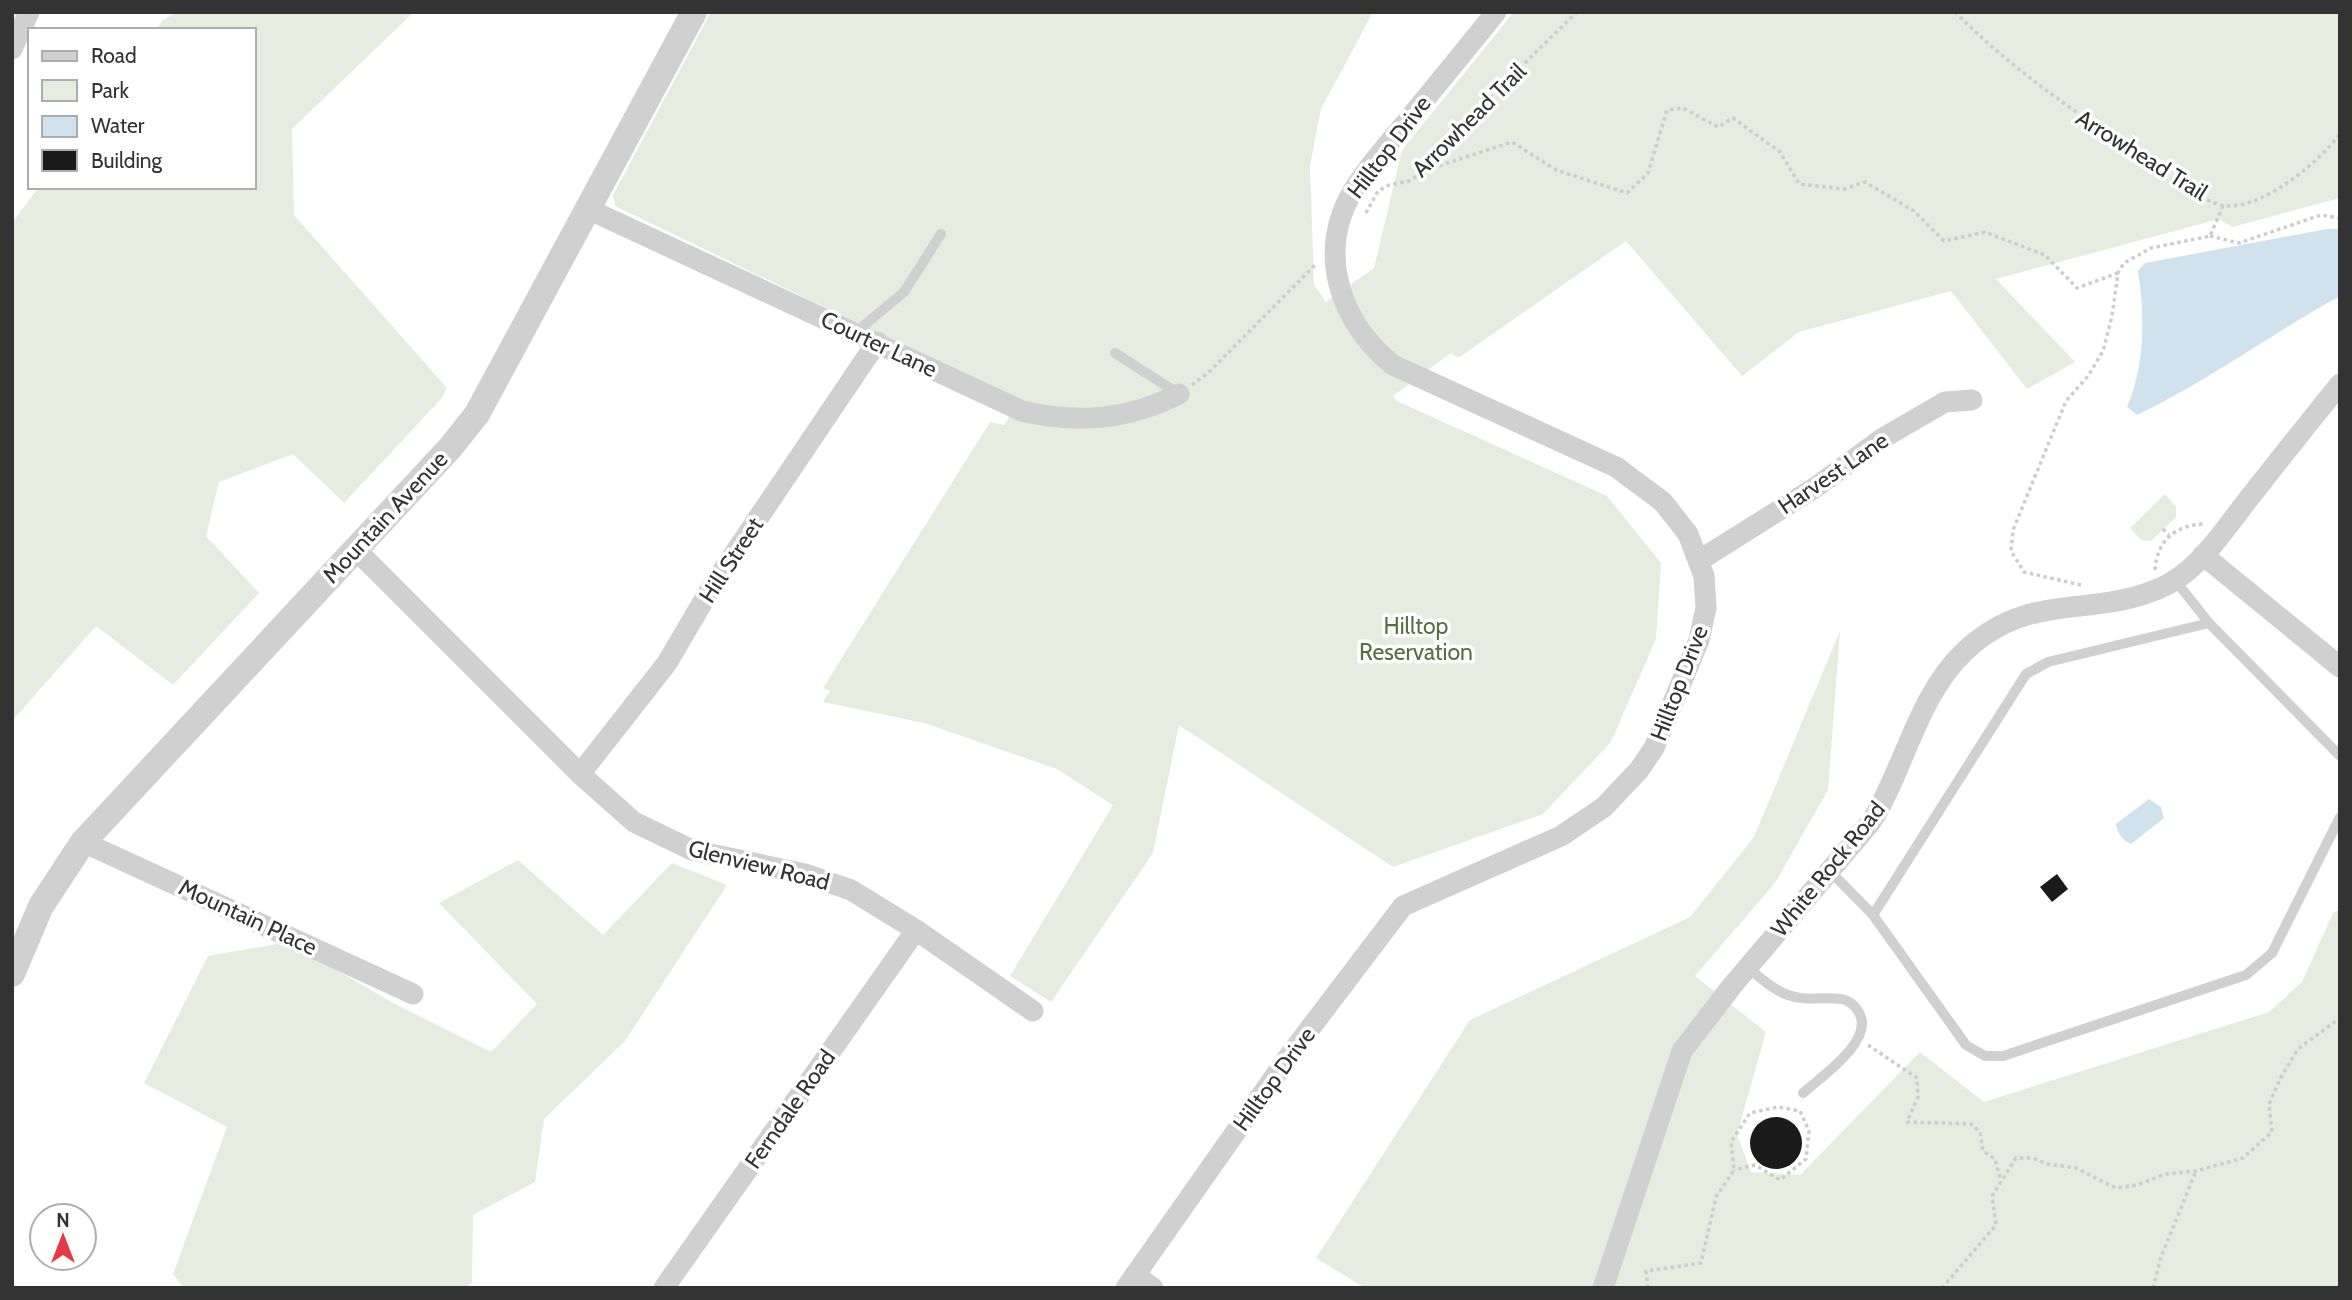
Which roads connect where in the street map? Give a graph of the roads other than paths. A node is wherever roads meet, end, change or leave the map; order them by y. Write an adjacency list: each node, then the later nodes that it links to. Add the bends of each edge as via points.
1 (29, 12): 4 (street)
2 (694, 12): 5 (street, Mountain Avenue)
3 (1496, 12): 15 (street, Hilltop Drive, via 1361,178 1344,207 1335,248 1345,308 1378,354 1409,375 1616,467 1663,502 1688,534)
4 (12, 49)
5 (588, 209): 7 (street, Courter Lane); 13 (street, Mountain Avenue, via 477,414)
6 (941, 234): 7 (lane, via 904,292)
7 (856, 332): 8 (street, Courter Lane)
8 (877, 342): 11 (street, Courter Lane, via 1002,403 1044,416 1106,418 1144,410); 20 (street, Hill Street, via 711,588 667,663)
9 (1115, 353): 11 (lane)
10 (2340, 384): 14 (street, White Rock Road)
11 (1179, 394)
12 (1972, 400): 15 (street, Harvest Lane, via 1945,402)
13 (355, 549): 20 (street, Glenview Road); 22 (street, Mountain Avenue)
14 (2203, 555): 16 (street, White Rock Road); 18 (street)
15 (1700, 560): 31 (street, Hilltop Drive, via 1706,592 1699,640 1665,726 1639,769 1604,807 1561,836 1403,906 1289,1056)
16 (2167, 585): 17 (lane); 23 (street, White Rock Road, via 2133,597 2038,611 1997,627 1964,651 1928,701 1884,802)
17 (2209, 623): 19 (lane); 24 (lane, via 2048,662 2026,674)
18 (2340, 667)
19 (2340, 757)
20 (580, 774): 25 (street, Glenview Road, via 619,811 667,840 718,858 805,874 851,890)
21 (2340, 817): 24 (lane, via 2272,953 2261,965 2246,975 2003,1056 1985,1056 1966,1045)
22 (83, 842): 27 (street, Mountain Avenue, via 40,906); 28 (street, Mountain Place)
23 (1830, 871): 24 (lane); 26 (street, White Rock Road)
24 (1873, 915)
25 (916, 930): 29 (street, Glenview Road); 32 (street, Ferndale Road)
26 (1748, 968): 30 (lane, via 1790,996 1852,1004 1863,1023 1860,1039); 34 (street, White Rock Road, via 1682,1051)
27 (12, 974)
28 (413, 994)
29 (1033, 1011)
30 (1803, 1093)
31 (1130, 1281): 33 (street)
32 (664, 1288)
33 (1153, 1288)
34 (1603, 1288)

